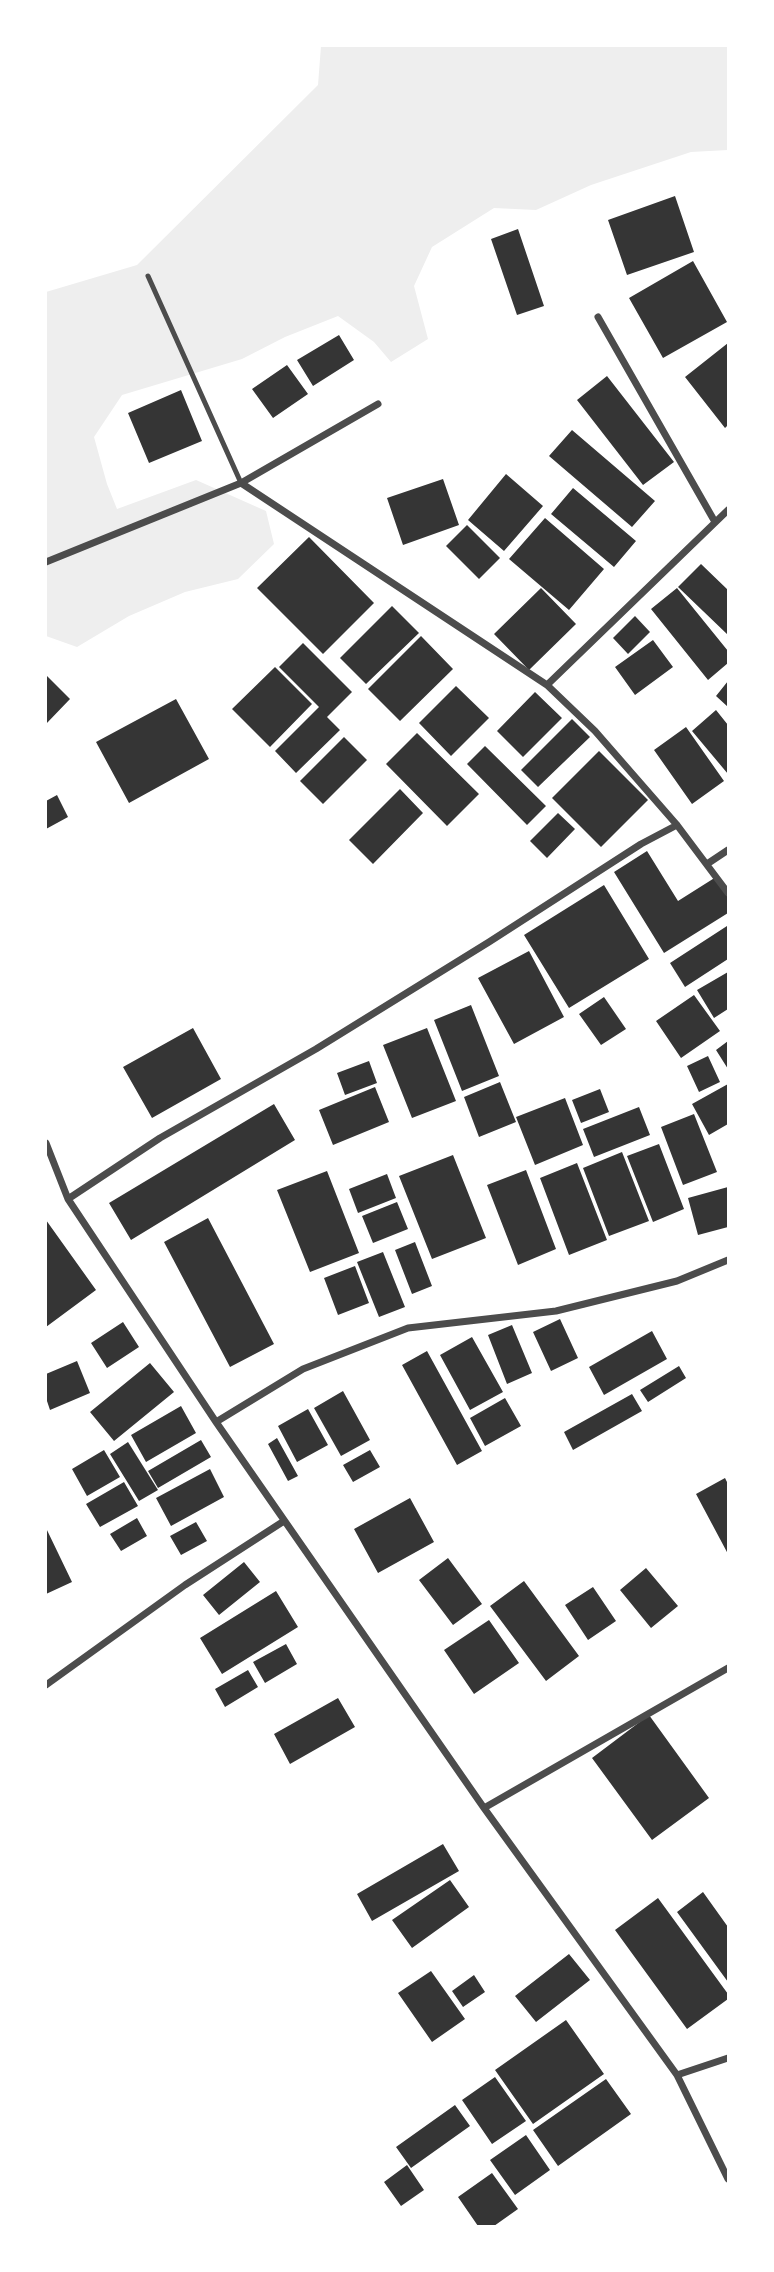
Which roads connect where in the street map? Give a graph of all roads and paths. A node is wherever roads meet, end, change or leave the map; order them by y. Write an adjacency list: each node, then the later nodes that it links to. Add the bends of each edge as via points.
1 (148, 276): 4 (lane)
2 (598, 317): 6 (street)
3 (378, 404): 4 (street)
4 (241, 483): 7 (street); 8 (street)
5 (729, 510): 6 (street)
6 (715, 523): 8 (street)
7 (46, 562)
8 (547, 685): 9 (street, via 595,731)
9 (677, 825): 11 (street); 14 (street, via 316,1049 160,1138)
10 (729, 850): 11 (street)
11 (707, 864): 12 (street)
12 (729, 893)
13 (46, 1143): 14 (street)
14 (68, 1199): 16 (street)
15 (729, 1260): 16 (street, via 677,1281 556,1311 408,1328 303,1369)
16 (216, 1422): 17 (street)
17 (285, 1521): 19 (street, via 185,1585); 20 (street)
18 (729, 1668): 20 (street)
19 (46, 1685)
20 (484, 1808): 22 (street)
21 (729, 2058): 22 (street)
22 (677, 2075): 23 (street)
23 (729, 2179)

